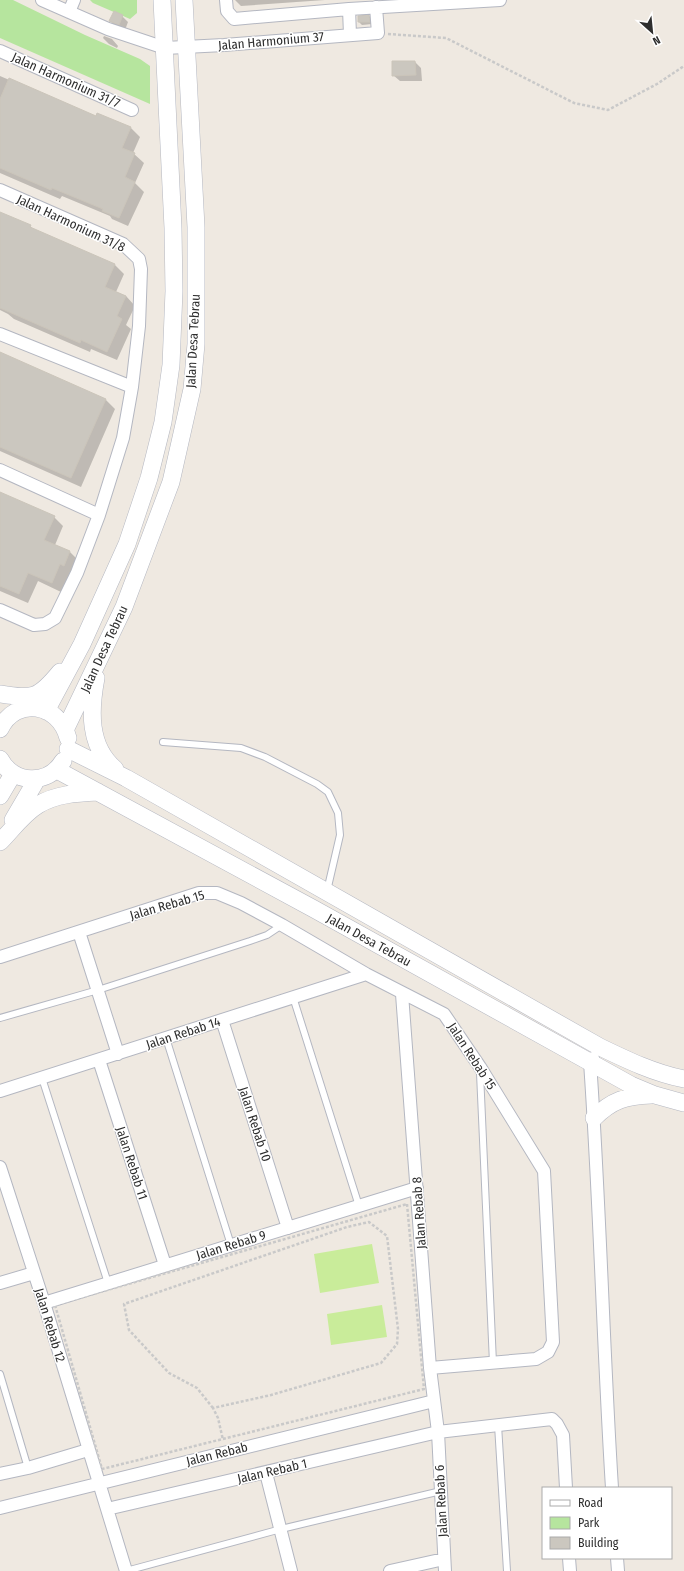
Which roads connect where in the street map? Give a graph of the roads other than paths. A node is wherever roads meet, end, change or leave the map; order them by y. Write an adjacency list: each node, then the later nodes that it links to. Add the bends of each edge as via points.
1 (42, 0): 10 (street)
2 (74, 0): 10 (street)
3 (162, 0): 13 (street, Jalan Desa Tebrau)
4 (184, 0): 12 (street, Jalan Desa Tebrau)
5 (226, 0): 9 (street, via 227,11 234,19)
6 (500, 0): 8 (street)
7 (363, 4): 8 (street); 9 (street)
8 (376, 8): 11 (street, Jalan Harmonium 37, via 378,33)
9 (350, 9): 11 (street)
10 (69, 12): 13 (street, via 108,29)
11 (350, 35): 12 (street, Jalan Harmonium 37)
12 (186, 47): 13 (street, Jalan Harmonium 37); 23 (street, Jalan Desa Tebrau, via 196,227 196,344 192,389 171,482 124,607)
13 (165, 48): 22 (street, Jalan Desa Tebrau, via 174,291 171,365 163,422 127,544)
14 (0, 51): 15 (street, Jalan Harmonium 31/7)
15 (132, 110)
16 (0, 190): 18 (street, Jalan Harmonium 31/8, via 123,244 139,259 139,326)
17 (0, 334): 18 (street)
18 (132, 387): 20 (street, via 123,438)
19 (0, 470): 20 (street)
20 (99, 515): 21 (street, via 77,573 55,618 45,624 34,624)
21 (0, 610)
22 (82, 644): 24 (street, via 42,691 20,697); 26 (street, Jalan Desa Tebrau)
23 (98, 662): 29 (street, Jalan Desa Tebrau); 35 (street, via 92,699 96,741 105,759)
24 (0, 694)
25 (0, 699): 27 (street)
26 (46, 711): 27 (street, via 30,708); 29 (street, via 58,718)
27 (15, 713): 28 (street, via 7,718)
28 (0, 729)
29 (66, 730): 31 (street)
30 (164, 742): 40 (lane, via 240,748 265,757 328,792 338,813 340,835)
31 (68, 749): 33 (street); 35 (street, Jalan Desa Tebrau)
32 (0, 759): 34 (street)
33 (57, 770): 36 (street); 37 (street, Jalan Desa Tebrau)
34 (13, 774): 36 (street); 38 (street)
35 (126, 778): 40 (street, Jalan Desa Tebrau)
36 (37, 779): 39 (street)
37 (98, 792): 39 (street, via 48,800 28,813); 54 (street, Jalan Desa Tebrau)
38 (0, 796)
39 (0, 842)
40 (327, 892): 51 (street, Jalan Desa Tebrau)
41 (282, 925): 42 (street, Jalan Rebab 15, via 217,893 199,893); 44 (street, Jalan Rebab 15); 45 (lane, via 267,935)
42 (79, 932): 43 (street, Jalan Rebab 15); 45 (street)
43 (0, 957)
44 (366, 974): 46 (street, Jalan Rebab 15); 47 (street, Jalan Rebab 14)
45 (98, 990): 48 (lane); 52 (street)
46 (402, 994): 55 (street, Jalan Rebab 15, via 444,1014); 63 (street, Jalan Rebab 8)
47 (294, 997): 49 (street, Jalan Rebab 14); 64 (lane)
48 (0, 1018)
49 (222, 1020): 50 (street, Jalan Rebab 14); 65 (street, Jalan Rebab 10)
50 (166, 1038): 52 (street, Jalan Rebab 14); 66 (lane)
51 (600, 1047): 54 (street); 57 (street, Jalan Desa Tebrau, via 635,1064)
52 (118, 1054): 53 (street, Jalan Rebab 14)
53 (99, 1060): 56 (street, Jalan Rebab 14); 67 (street, Jalan Rebab 11)
54 (590, 1062): 59 (street, Jalan Desa Tebrau); 61 (street)
55 (480, 1067): 72 (lane); 72 (street, Jalan Rebab 15, via 544,1171 553,1342 548,1352 536,1359)
56 (42, 1078): 58 (street, Jalan Rebab 14); 70 (lane)
57 (684, 1079)
58 (0, 1092)
59 (655, 1095): 60 (street, Jalan Desa Tebrau); 61 (street, via 628,1097 615,1101)
60 (684, 1103)
61 (594, 1118): 84 (street)
62 (0, 1167): 68 (street, Jalan Rebab 12)
63 (418, 1188): 64 (street, Jalan Rebab 9); 73 (street, Jalan Rebab 8)
64 (359, 1206): 65 (street, Jalan Rebab 9)
65 (288, 1228): 66 (street, Jalan Rebab 9)
66 (231, 1245): 67 (street, Jalan Rebab 9)
67 (165, 1265): 70 (street, Jalan Rebab 9)
68 (34, 1273): 69 (street); 71 (street, Jalan Rebab 12)
69 (0, 1283)
70 (108, 1283): 71 (street, Jalan Rebab 9)
71 (44, 1303): 78 (street, Jalan Rebab 12)
72 (494, 1364): 73 (street, Jalan Rebab 15)
73 (430, 1368): 75 (street, Jalan Rebab 8)
74 (0, 1374): 79 (lane)
75 (434, 1401): 77 (street, Jalan Rebab 8); 82 (street, Jalan Rebab)
76 (498, 1425): 77 (street, Jalan Rebab 1); 83 (street, Jalan Rebab 1, via 552,1419 563,1435); 96 (lane)
77 (438, 1432): 80 (street, Jalan Rebab 1); 85 (street, Jalan Rebab 6)
78 (88, 1450): 79 (street); 82 (street, Jalan Rebab 12)
79 (28, 1468): 81 (street)
80 (266, 1473): 87 (street, Jalan Rebab 1); 88 (street)
81 (0, 1474)
82 (99, 1483): 86 (street, Jalan Rebab); 87 (street, Jalan Rebab 12)
83 (566, 1487)
84 (612, 1487)
85 (441, 1491): 88 (lane); 89 (street, Jalan Rebab 6)
86 (0, 1508)
87 (107, 1509): 92 (street, Jalan Rebab 12)
88 (281, 1529): 92 (lane); 93 (street)
89 (444, 1559): 94 (street); 95 (street, Jalan Rebab 6)
90 (569, 1559): 97 (street)
91 (617, 1559): 98 (street)
92 (126, 1571)
93 (291, 1571)
94 (390, 1571)
95 (445, 1571)
96 (507, 1571)
97 (570, 1571)
98 (618, 1571)

